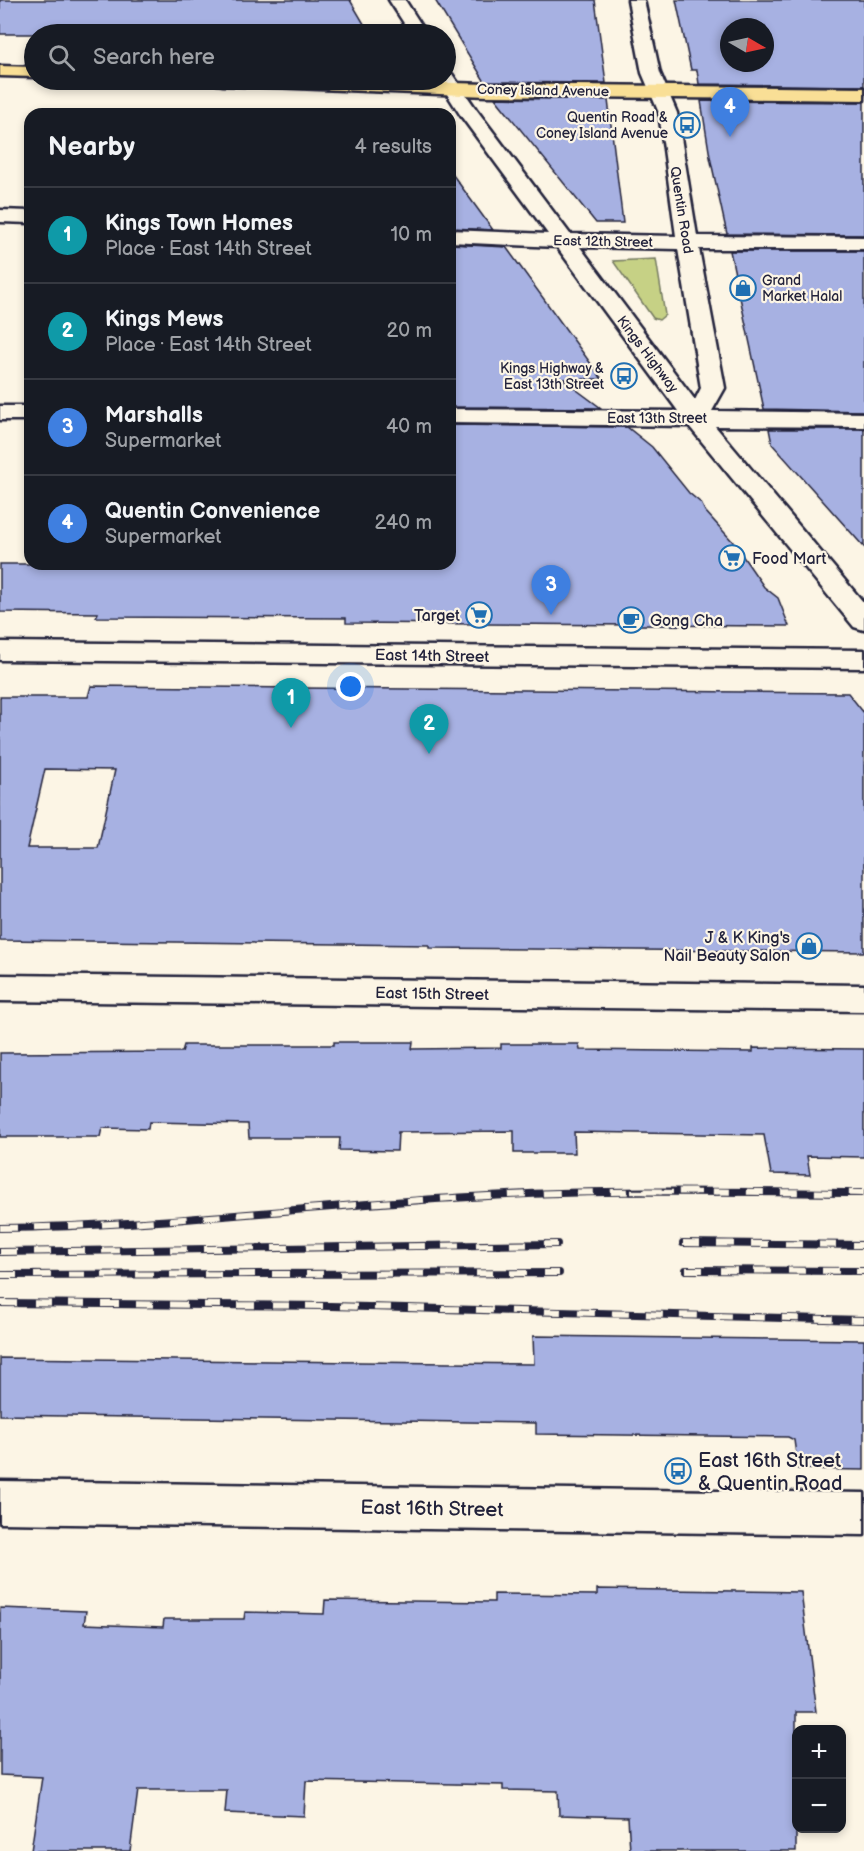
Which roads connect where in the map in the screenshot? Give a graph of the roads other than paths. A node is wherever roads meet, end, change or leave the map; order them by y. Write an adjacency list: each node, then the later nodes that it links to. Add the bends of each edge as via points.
1 (398, 0): 3 (street)
2 (636, 0): 8 (street, Quentin Road)
3 (412, 24)
4 (0, 71): 5 (main road)
5 (24, 72)
6 (456, 83): 8 (main road, Coney Island Avenue)
7 (454, 90): 13 (street, Kings Highway)
8 (659, 93): 9 (main road, Coney Island Avenue); 14 (street, Quentin Road, via 668,113)
9 (864, 94)
10 (0, 216): 11 (street)
11 (24, 217)
12 (456, 236): 13 (street, East 12th Street)
13 (564, 241): 14 (street, East 12th Street); 19 (street, Kings Highway)
14 (687, 242): 15 (street, East 12th Street); 19 (street, Quentin Road, via 713,388)
15 (864, 243)
16 (0, 413): 17 (street)
17 (24, 413)
18 (456, 417): 19 (street, East 13th Street)
19 (696, 418): 20 (street, East 13th Street); 21 (street, Kings Highway)
20 (864, 420)
21 (864, 621)
22 (0, 651): 23 (street, East 14th Street)
23 (864, 659)
24 (0, 988): 25 (street, East 15th Street)
25 (864, 998)
26 (0, 1502): 27 (street, East 16th Street)
27 (864, 1514)

